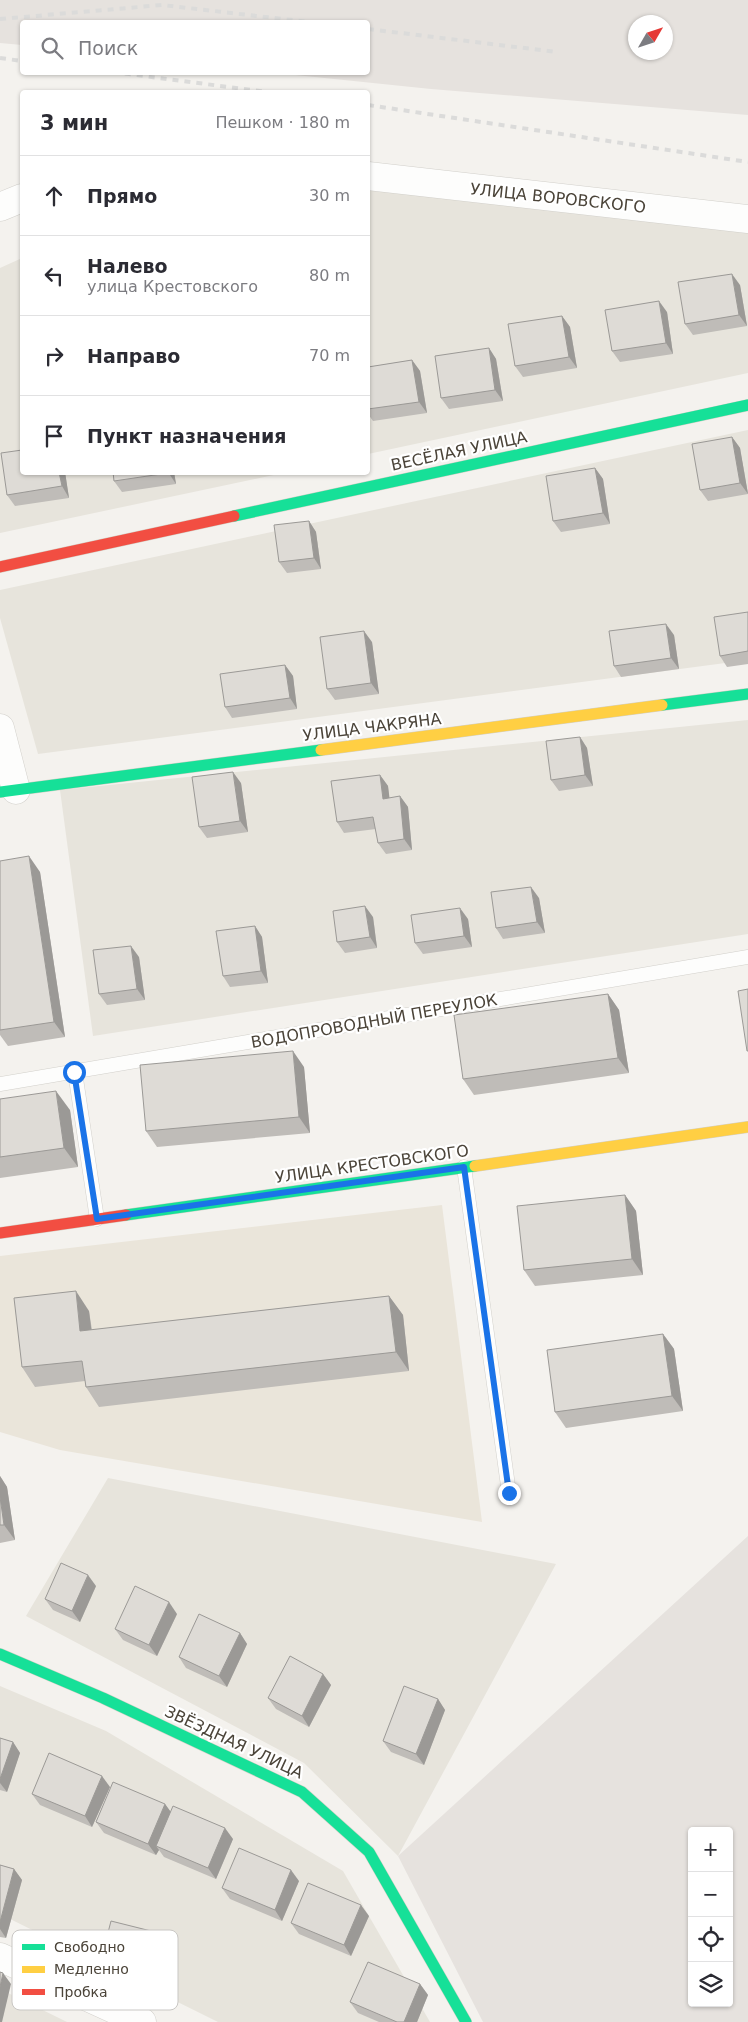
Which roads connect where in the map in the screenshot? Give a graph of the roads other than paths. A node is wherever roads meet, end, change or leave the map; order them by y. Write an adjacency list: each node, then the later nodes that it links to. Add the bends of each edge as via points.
1 (370, 176): 4 (street, УЛИЦА ВОРОВСКОГО)
2 (20, 199): 3 (street)
3 (0, 207)
4 (748, 219)
5 (748, 404): 6 (street, ВЕСЁЛАЯ УЛИЦА)
6 (0, 567)
7 (748, 694): 9 (street, УЛИЦА ЧАКРЯНА)
8 (0, 728): 9 (street)
9 (8, 791)
10 (748, 957): 11 (lane, ВОДОПРОВОДНЫЙ ПЕРЕУЛОК)
11 (74, 1072): 12 (lane, ВОДОПРОВОДНЫЙ ПЕРЕУЛОК); 15 (lane)
12 (0, 1084)
13 (748, 1127): 14 (street, УЛИЦА КРЕСТОВСКОГО)
14 (464, 1167): 15 (street, УЛИЦА КРЕСТОВСКОГО); 17 (lane)
15 (97, 1219): 16 (street, УЛИЦА КРЕСТОВСКОГО)
16 (0, 1233)
17 (509, 1493)
18 (0, 1654): 23 (street, ЗВЁЗДНАЯ УЛИЦА, via 103,1698 302,1792 369,1852)
19 (0, 1957): 20 (street)
20 (12, 1962)
21 (116, 2010): 22 (street)
22 (142, 2022)
23 (466, 2022)

